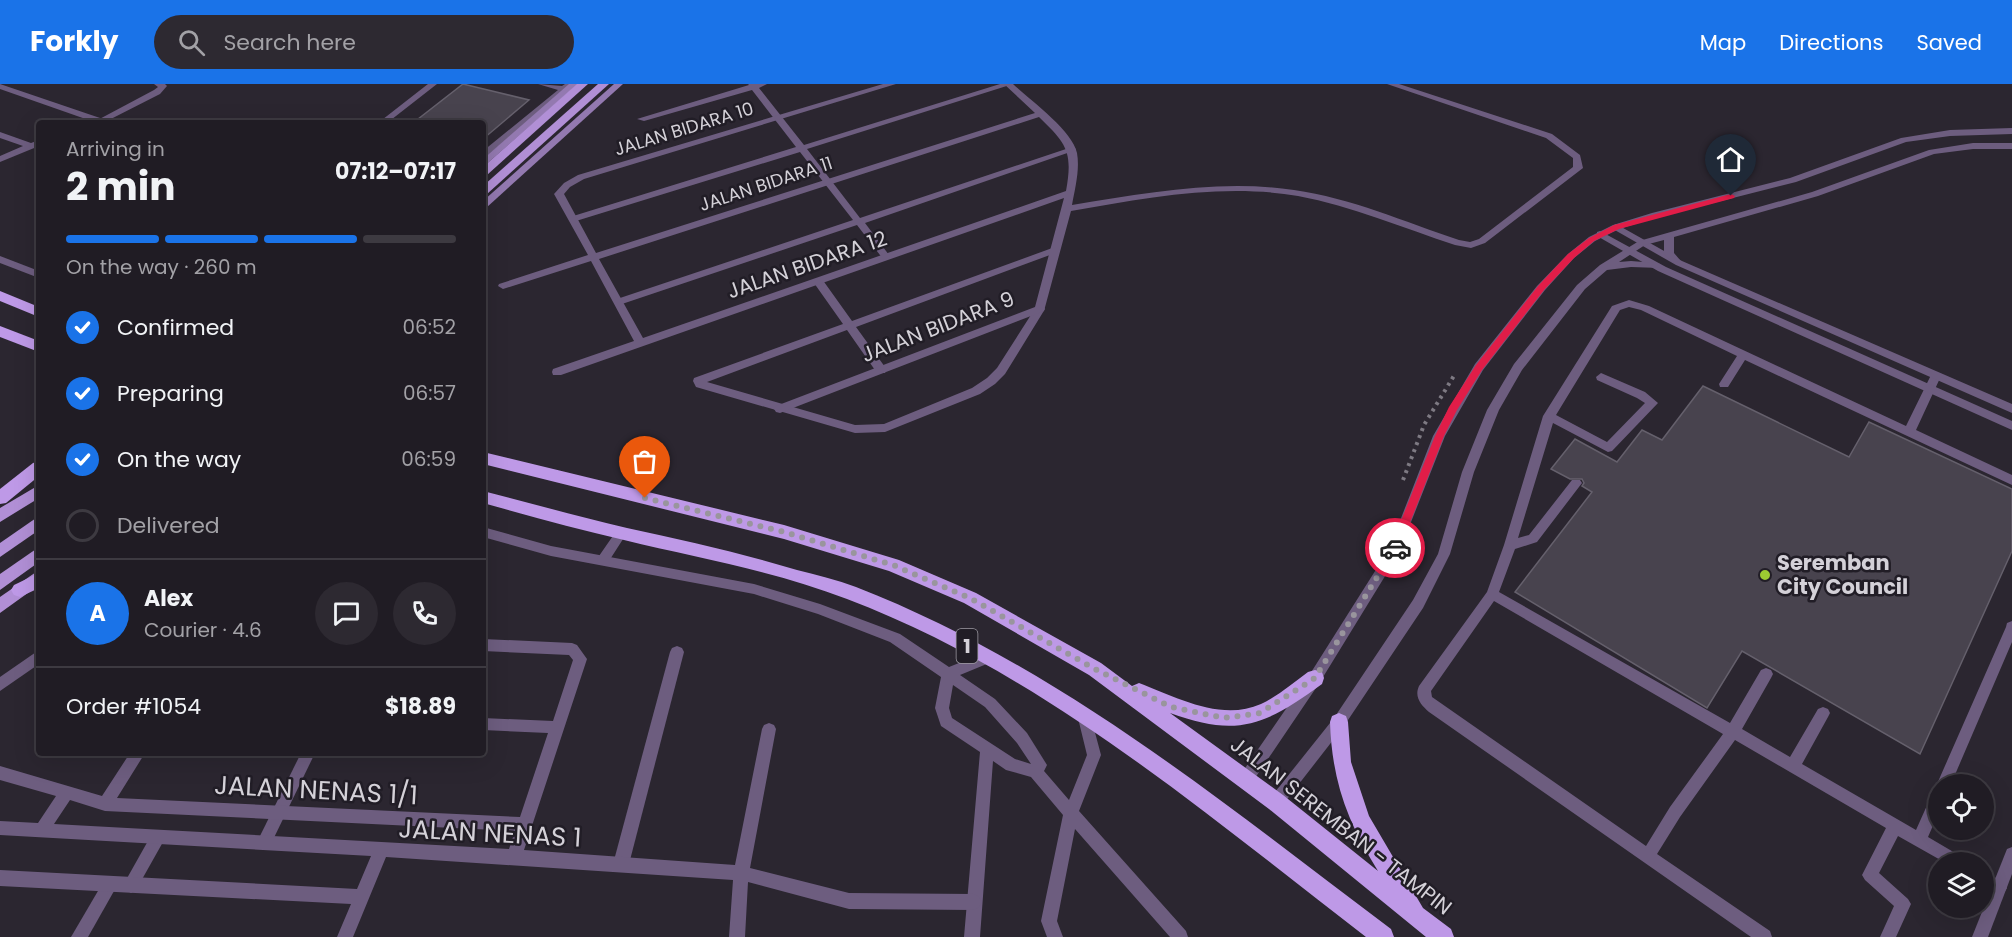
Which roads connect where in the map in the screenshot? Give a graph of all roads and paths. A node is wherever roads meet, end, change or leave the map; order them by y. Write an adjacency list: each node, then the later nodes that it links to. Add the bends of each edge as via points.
1 (433, 84): 18 (street)
2 (542, 84): 12 (street)
3 (583, 84): 28 (main road)
4 (604, 84): 30 (main road)
5 (620, 84): 32 (main road)
6 (892, 84): 14 (street, JALAN BIDARA 10)
7 (1009, 84): 13 (street); 23 (street)
8 (1391, 84): 33 (street, via 1549,136 1573,152 1578,168 1482,241 1471,245 1325,199 1267,190 1169,191)
9 (161, 85): 17 (street, via 157,92)
10 (756, 85): 14 (street); 15 (street)
11 (0, 86): 16 (street)
12 (569, 86): 25 (street); 27 (main road)
13 (1039, 114): 24 (street); 29 (street, JALAN BIDARA 11)
14 (778, 118): 23 (street); 34 (street, JALAN BIDARA 10, via 581,177 559,194)
15 (641, 119)
16 (93, 120)
17 (102, 120)
18 (386, 120)
19 (2012, 131): 36 (street, via 1950,133 1904,140 1793,180)
20 (0, 135): 21 (street)
21 (34, 145): 26 (street)
22 (2012, 146): 38 (street, via 1932,152 1815,194)
23 (802, 148): 29 (street); 34 (street)
24 (1072, 150): 31 (street, JALAN BIDARA 9); 35 (street)
25 (486, 154)
26 (0, 159)
27 (486, 161)
28 (486, 170)
29 (828, 182): 35 (street); 42 (street, JALAN BIDARA 11)
30 (486, 189)
31 (1070, 193): 33 (street, JALAN BIDARA 9); 43 (street, JALAN BIDARA 12)
32 (486, 203)
33 (1067, 209): 40 (street, JALAN BIDARA 9)
34 (573, 219): 42 (street, JALAN BIDARA 10)
35 (858, 222): 43 (street); 52 (street)
36 (1616, 227): 37 (street); 39 (street)
37 (1600, 234): 41 (street); 92 (street, via 1571,256 1541,288 1479,367 1439,436 1394,550)
38 (1669, 234): 39 (street); 45 (street, via 1670,254)
39 (1642, 243): 41 (street); 45 (street)
40 (1055, 250): 53 (street, JALAN BIDARA 9); 55 (street)
41 (1627, 251): 46 (street); 47 (street)
42 (595, 256): 50 (street, JALAN BIDARA 11); 52 (street, JALAN BIDARA 10)
43 (886, 257): 49 (street, JALAN BIDARA 12)
44 (0, 258): 48 (street)
45 (1675, 260): 63 (street)
46 (1656, 266): 47 (street); 66 (street)
47 (1604, 267): 107 (street, via 1581,287 1518,368 1493,410 1468,472 1444,554 1418,604)
48 (36, 274)
49 (818, 281): 55 (street); 57 (street, JALAN BIDARA 12)
50 (503, 286)
51 (0, 296): 54 (highway)
52 (618, 302): 57 (street, JALAN BIDARA 10)
53 (1040, 309): 60 (street, JALAN BIDARA 9); 67 (street, via 991,381 976,391 885,428 855,429)
54 (36, 311)
55 (849, 325): 60 (street); 67 (street, via 698,381)
56 (0, 331): 58 (highway)
57 (640, 343): 62 (street, JALAN BIDARA 12)
58 (36, 346)
59 (1743, 355): 65 (street); 69 (street, via 1629,303 1616,308); 71 (street)
60 (881, 370): 67 (street, JALAN BIDARA 9)
61 (1457, 371): 76 (path, via 1417,438)
62 (557, 372)
63 (1936, 376): 66 (street); 68 (street)
64 (1601, 377): 69 (street, via 1652,403 1605,450)
65 (1724, 384)
66 (1929, 389): 70 (street); 71 (street)
67 (780, 409)
68 (2012, 409)
69 (1549, 416): 85 (street)
70 (2012, 426)
71 (1909, 432): 74 (street)
72 (486, 459): 100 (highway, JALAN SEREMBAN - TAMPIN / 1, via 784,532 893,565 970,598)
73 (36, 469): 79 (highway)
74 (2012, 480)
75 (1576, 483): 85 (street, via 1533,539)
76 (1399, 490)
77 (36, 493): 80 (main road)
78 (486, 497): 84 (highway, 1)
79 (0, 498)
80 (0, 516)
81 (36, 524): 86 (main road)
82 (1385, 532): 92 (path, via 1370,556)
83 (486, 533): 88 (street)
84 (621, 533): 88 (street); 98 (highway, 1, via 737,559 849,592)
85 (1510, 545): 93 (street)
86 (0, 551)
87 (36, 555): 90 (main road)
88 (603, 560): 101 (street, via 754,589 820,609 895,638)
89 (36, 580): 91 (highway)
90 (0, 583)
91 (20, 590): 94 (main road)
92 (1369, 593): 103 (street)
93 (1492, 594): 111 (street); 136 (street, via 1424,690 1425,700)
94 (0, 606)
95 (2012, 627): 118 (street)
96 (486, 645): 109 (street, via 572,649 580,658)
97 (677, 652): 138 (street)
98 (989, 657): 101 (street); 106 (highway, 1)
99 (36, 658): 104 (street)
100 (1095, 669): 103 (highway, via 1171,707 1224,718 1260,713); 119 (highway, JALAN SEREMBAN - TAMPIN / 1)
101 (948, 674): 112 (street, via 942,708 946,722); 117 (street, via 990,703 1022,738 1040,765)
102 (1766, 674): 111 (street)
103 (1315, 678): 119 (street)
104 (0, 685)
105 (1823, 713): 115 (street)
106 (1084, 714): 124 (street, via 1094,755); 154 (highway, 1, via 1160,766)
107 (1339, 722): 121 (street); 147 (highway, via 1342,765 1350,795 1386,866)
108 (486, 724): 109 (street)
109 (557, 727): 126 (street)
110 (769, 729): 139 (street)
111 (1732, 733): 115 (street); 136 (street)
112 (987, 751): 117 (street, via 1011,765); 146 (street)
113 (136, 756): 122 (street)
114 (307, 756): 123 (street)
115 (1793, 766): 127 (street)
116 (0, 772): 120 (street, JALAN NENAS 1/1)
117 (1035, 772): 124 (street)
118 (1948, 774)
119 (1246, 779): 121 (highway, JALAN SEREMBAN - TAMPIN / 1)
120 (67, 792): 122 (street, JALAN NENAS 1/1); 129 (street)
121 (1276, 802): 147 (highway, JALAN SEREMBAN - TAMPIN / 1)
122 (105, 804): 123 (street, JALAN NENAS 1/1)
123 (279, 812): 126 (street, JALAN NENAS 1/1); 132 (street)
124 (1071, 813): 152 (street, via 1049,921); 153 (street)
125 (1928, 820): 131 (street)
126 (524, 824): 137 (street)
127 (1895, 826): 131 (street); 157 (street, via 1870,875 1903,904)
128 (0, 828): 129 (street, JALAN NENAS 1)
129 (42, 830): 130 (street, JALAN NENAS 1)
130 (158, 837): 132 (street, JALAN NENAS 1); 142 (street)
131 (1919, 840): 134 (street)
132 (264, 843): 133 (street, JALAN NENAS 1)
133 (381, 851): 137 (street, JALAN NENAS 1); 145 (street)
134 (1940, 852)
135 (2012, 854): 144 (street)
136 (1648, 856): 156 (street)
137 (513, 857): 138 (street, JALAN NENAS 1)
138 (621, 864): 139 (street, JALAN NENAS 1)
139 (741, 873): 146 (street, JALAN NENAS 1, via 849,901); 150 (street)
140 (0, 878): 141 (street)
141 (110, 884): 142 (street); 148 (street)
142 (131, 885): 145 (street)
143 (1994, 885): 144 (street)
144 (1999, 888): 158 (street)
145 (362, 897): 149 (street)
146 (974, 902): 151 (street)
147 (1423, 922): 155 (highway, JALAN SEREMBAN - TAMPIN / 1)
148 (80, 937)
149 (345, 937)
150 (737, 937)
151 (972, 937)
152 (1055, 937)
153 (1180, 937)
154 (1383, 937)
155 (1443, 937)
156 (1764, 937)
157 (1888, 937)
158 (1980, 937)

